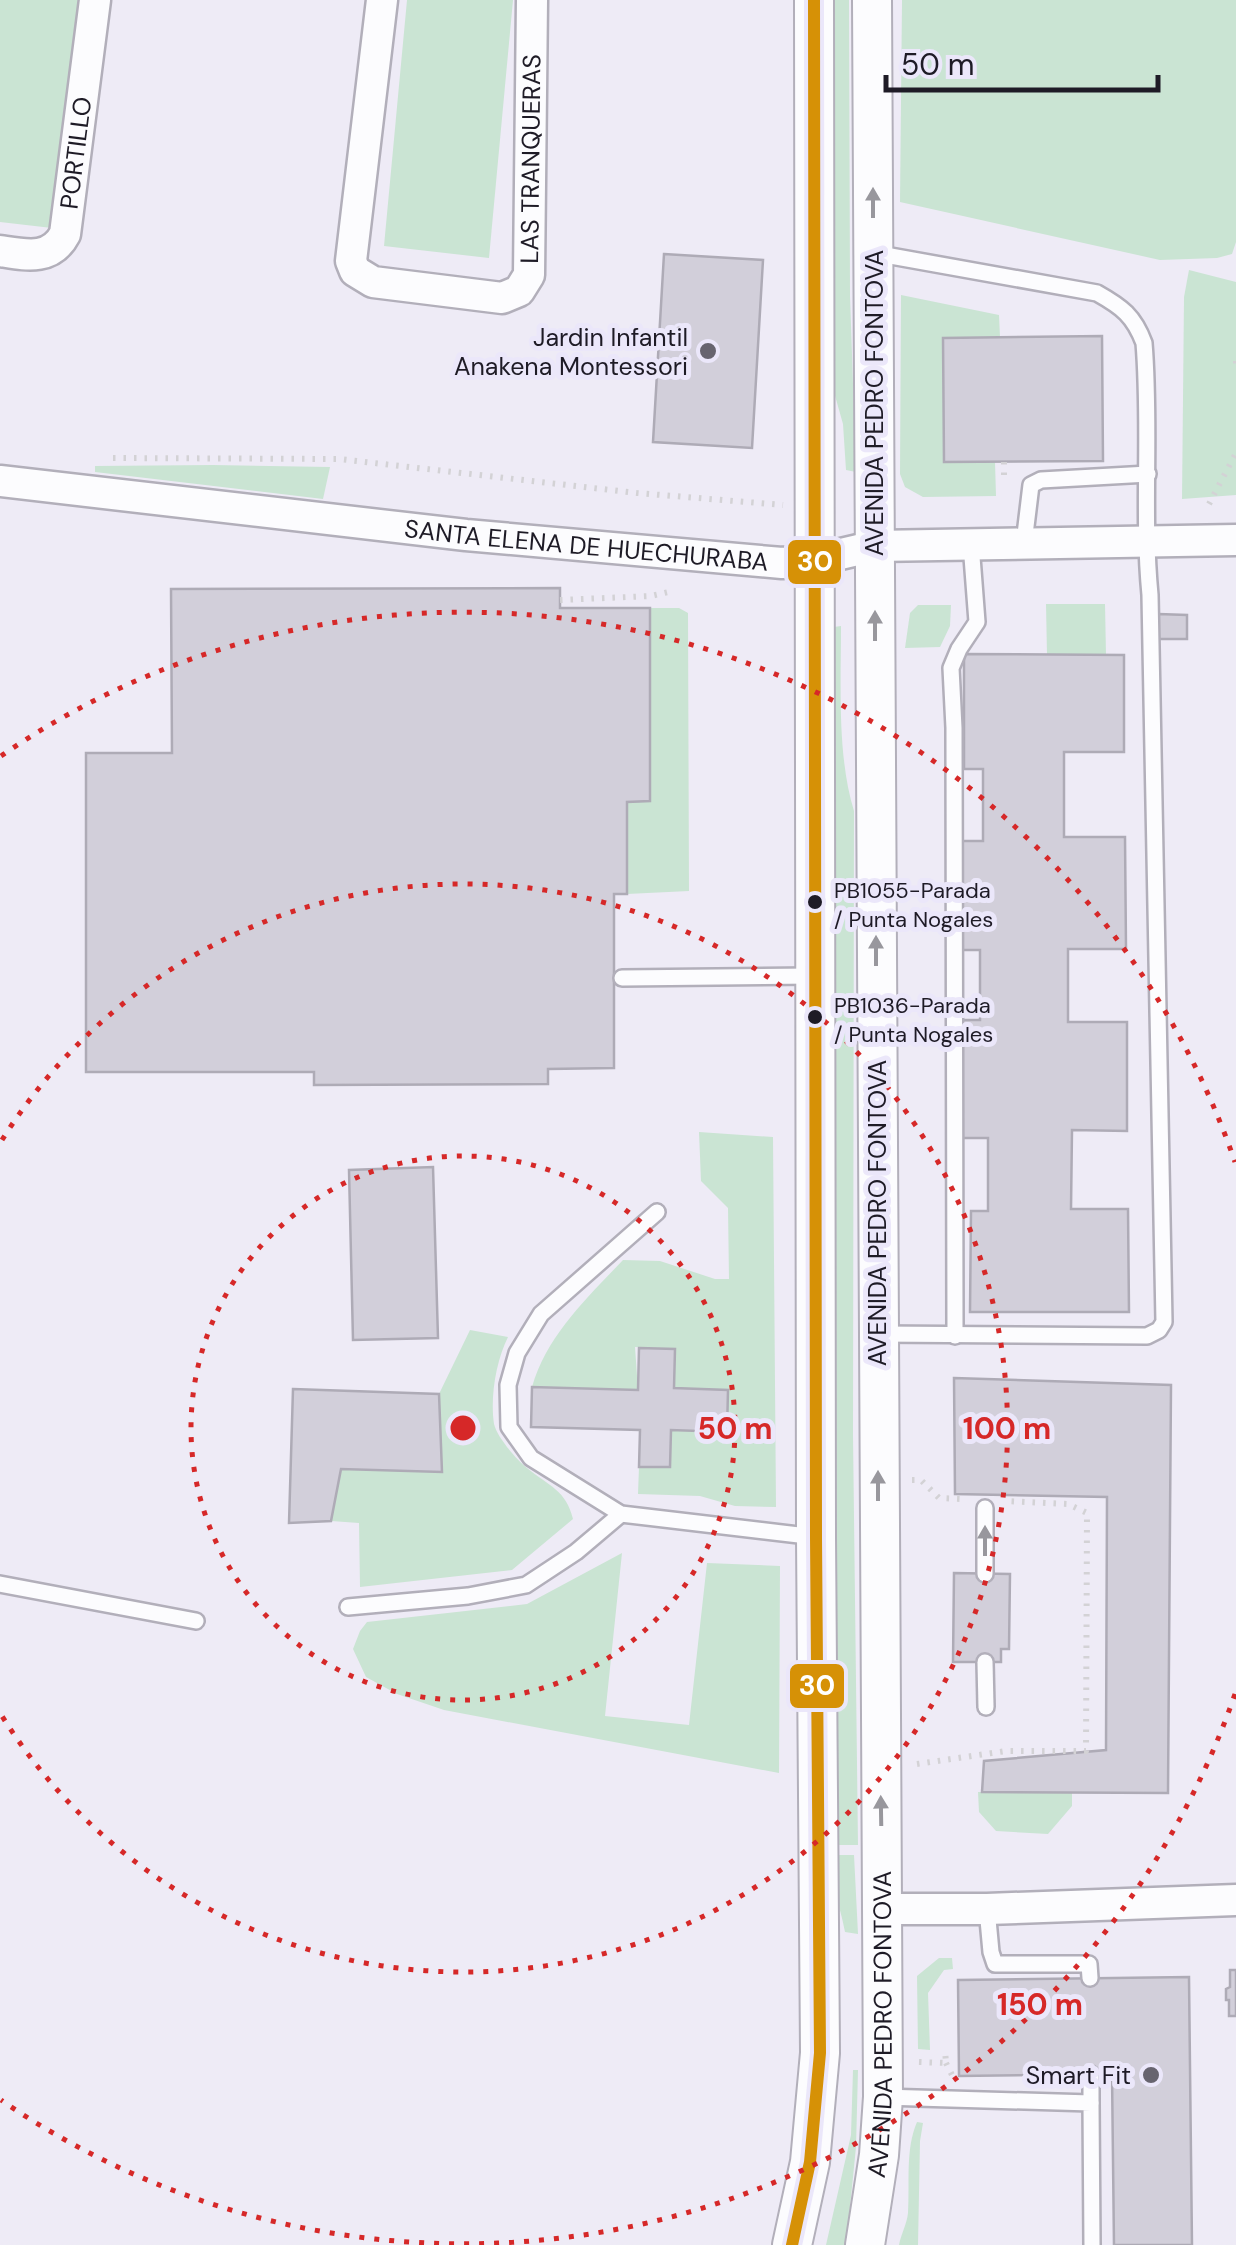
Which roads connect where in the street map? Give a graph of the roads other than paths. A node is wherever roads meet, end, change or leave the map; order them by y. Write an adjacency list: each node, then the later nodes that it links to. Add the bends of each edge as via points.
1 (95, 0): 6 (street, PORTILLO, via 65,234 42,255)
2 (382, 0): 3 (street, LAS TRANQUERAS, via 351,261 373,282 502,298 518,291 529,275)
3 (532, 0)
4 (814, 0): 15 (street)
5 (872, 0): 7 (street, AVENIDA PEDRO FONTOVA, one-way to 5)
6 (0, 251)
7 (874, 253): 8 (lane, via 1097,293 1123,307 1144,344); 14 (street, AVENIDA PEDRO FONTOVA)
8 (1148, 474): 11 (lane); 12 (lane, via 1030,485)
9 (0, 481): 15 (street, SANTA ELENA DE HUECHURABA, via 466,535)
10 (1236, 540): 11 (street, SANTA ELENA DE HUECHURABA)
11 (1145, 541): 12 (street, SANTA ELENA DE HUECHURABA); 20 (lane, via 1164,1322 1147,1336)
12 (1024, 542): 13 (street, SANTA ELENA DE HUECHURABA)
13 (971, 544): 14 (street, SANTA ELENA DE HUECHURABA); 20 (lane, via 977,622 950,668)
14 (875, 546): 15 (street, SANTA ELENA DE HUECHURABA); 19 (street, AVENIDA PEDRO FONTOVA, one-way to 14)
15 (815, 560): 16 (street)
16 (817, 976): 17 (lane); 23 (street)
17 (622, 978)
18 (657, 1212): 22 (lane, via 541,1314 517,1353 508,1385 510,1427 531,1458)
19 (878, 1334): 20 (lane); 31 (street, AVENIDA PEDRO FONTOVA, one-way to 19)
20 (954, 1336)
21 (985, 1503): 24 (lane, one-way to 21)
22 (621, 1514): 23 (lane); 26 (lane, via 526,1586)
23 (816, 1537): 37 (street, via 820,2053 810,2162)
24 (986, 1574)
25 (0, 1584): 27 (lane)
26 (348, 1607)
27 (196, 1621)
28 (986, 1662): 29 (lane)
29 (986, 1707)
30 (1236, 1900): 32 (street)
31 (882, 1909): 32 (street); 35 (street, AVENIDA PEDRO FONTOVA)
32 (987, 1909): 33 (lane, via 995,1964 1089,1964)
33 (1090, 1978)
34 (1091, 2074): 36 (lane)
35 (883, 2097): 36 (lane); 38 (street, AVENIDA PEDRO FONTOVA)
36 (1091, 2103): 39 (lane)
37 (792, 2245)
38 (865, 2245)
39 (1092, 2245)

